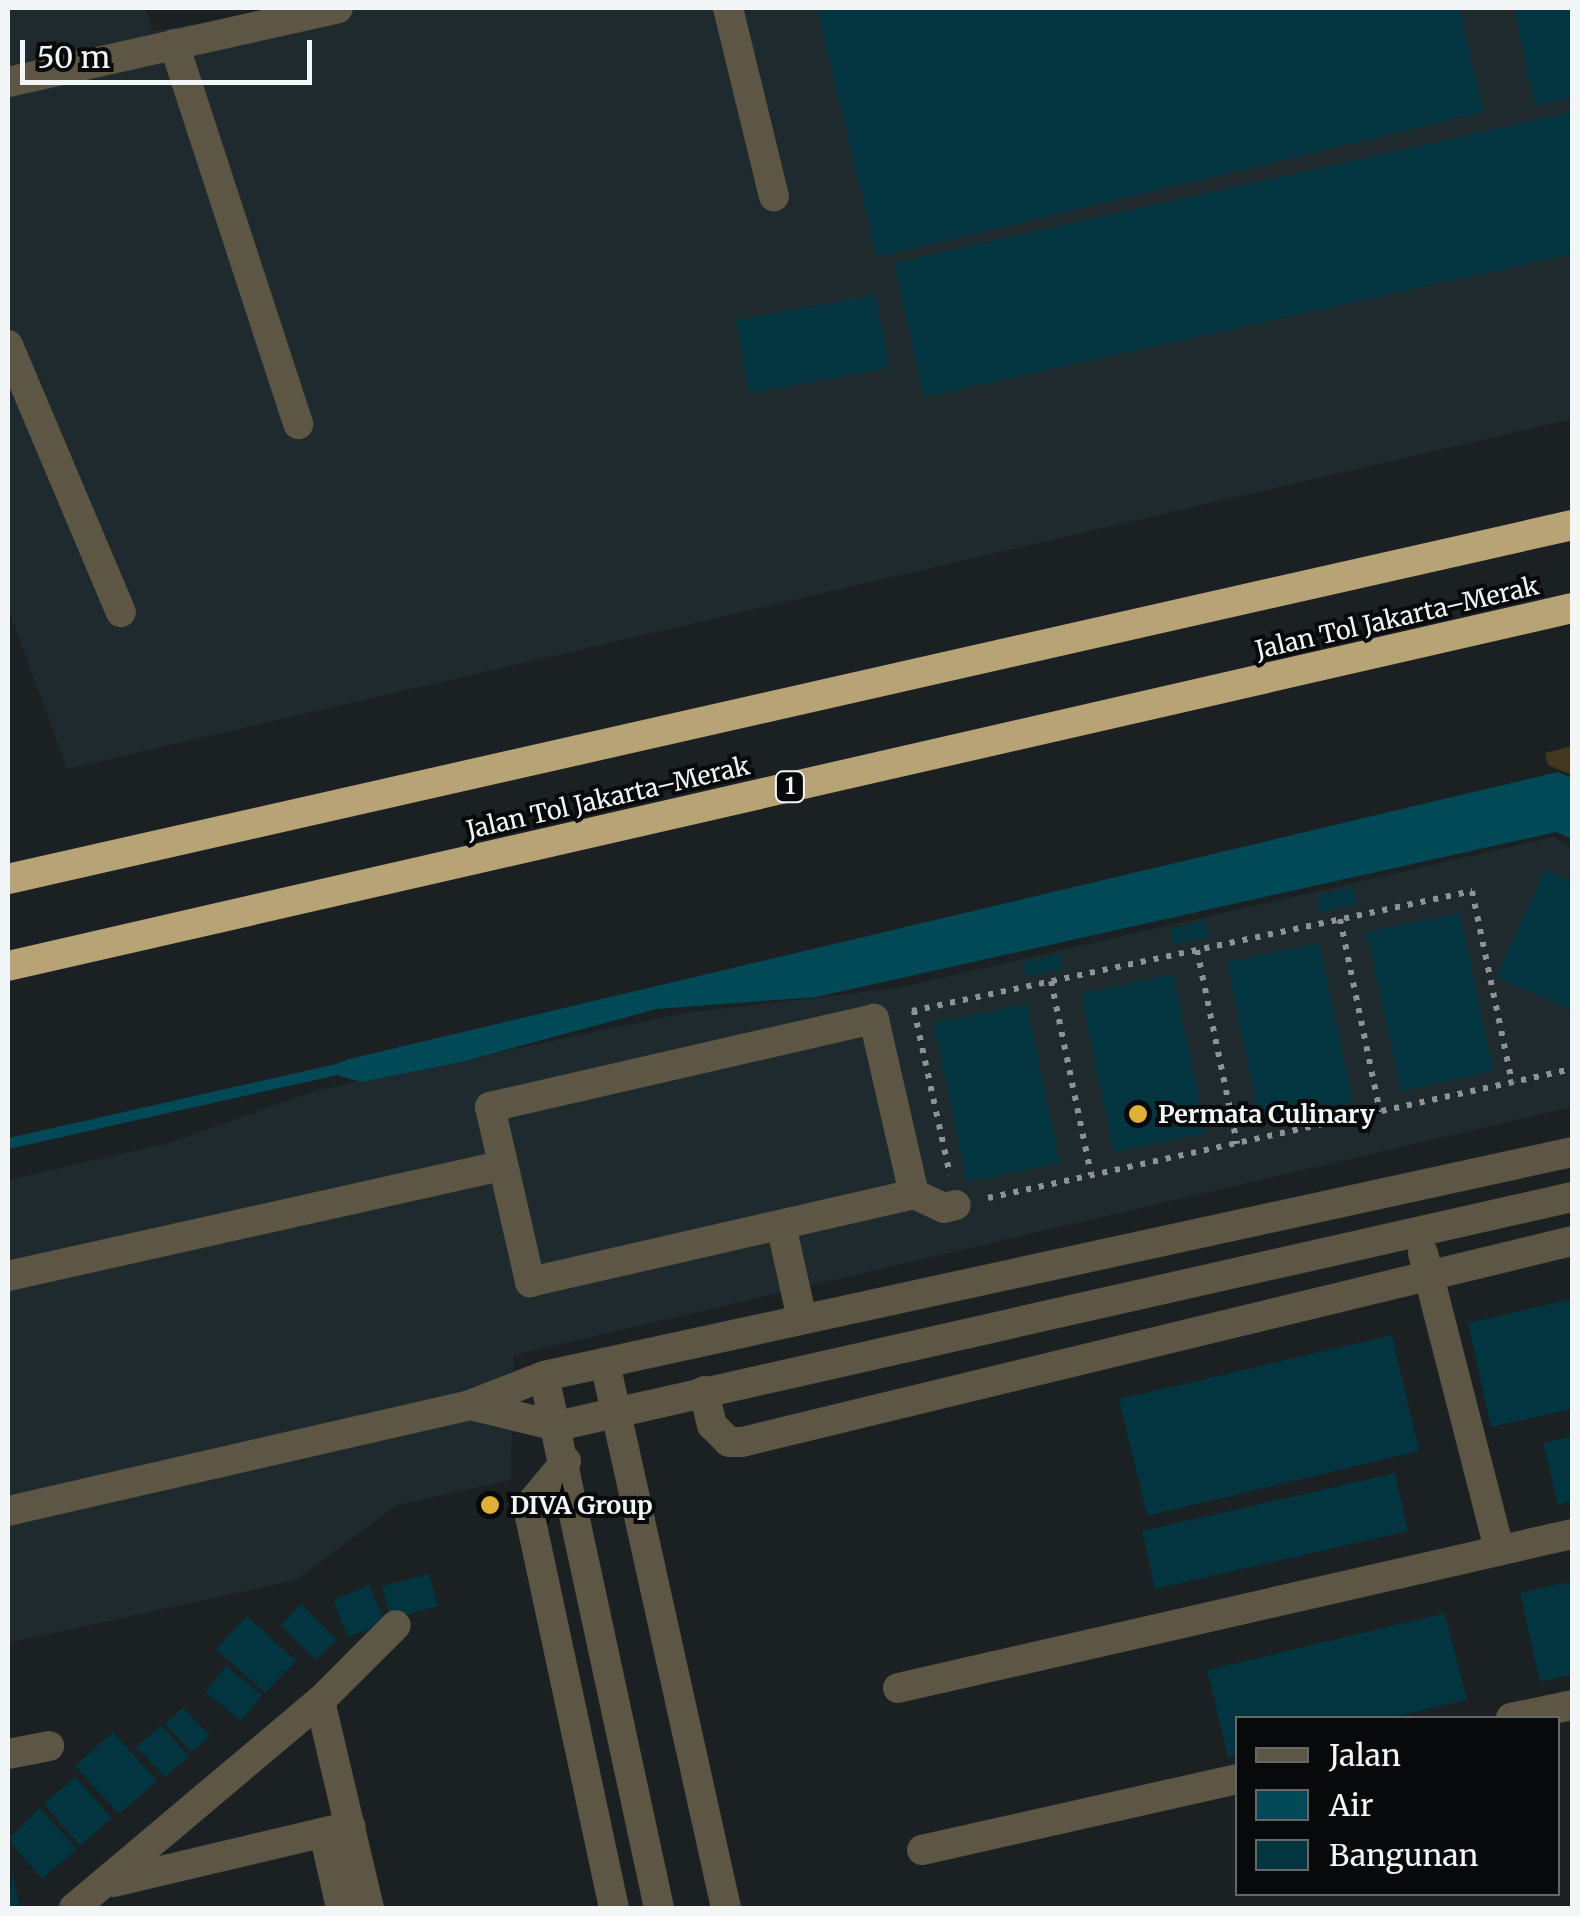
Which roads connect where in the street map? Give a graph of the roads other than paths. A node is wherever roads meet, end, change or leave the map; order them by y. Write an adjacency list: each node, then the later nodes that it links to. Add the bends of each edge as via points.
1 (338, 8): 3 (street)
2 (728, 8): 5 (street)
3 (174, 44): 4 (street); 7 (street)
4 (8, 82)
5 (774, 196)
6 (8, 346): 10 (street)
7 (298, 424)
8 (1572, 525): 11 (highway, Jalan Tol Jakarta–Merak)
9 (1572, 608): 12 (highway, Jalan Tol Jakarta–Merak / 1)
10 (122, 612)
11 (8, 879)
12 (8, 966)
13 (1572, 1152): 23 (street)
14 (501, 1166): 15 (street, via 490,1107 874,1019); 18 (street, via 530,1282); 22 (street)
15 (914, 1194): 17 (street, via 944,1208); 18 (street)
16 (1572, 1197): 19 (street)
17 (956, 1205)
18 (782, 1225): 23 (street)
19 (1418, 1232): 21 (street); 26 (street)
20 (1572, 1241): 21 (street)
21 (1428, 1272): 26 (street, via 742,1442 729,1442 712,1426); 33 (street)
22 (8, 1276)
23 (802, 1319): 24 (street)
24 (605, 1363): 25 (street); 28 (street)
25 (544, 1376): 27 (street); 29 (street)
26 (704, 1390): 28 (street)
27 (470, 1404): 29 (street); 31 (street)
28 (615, 1412): 29 (street); 50 (street)
29 (557, 1426): 30 (street)
30 (566, 1461): 48 (street, via 528,1507); 49 (street)
31 (8, 1511)
32 (1572, 1534): 33 (street)
33 (1499, 1550): 35 (street)
34 (396, 1625): 36 (street)
35 (898, 1688)
36 (320, 1700): 42 (street); 44 (street)
37 (1572, 1705): 38 (street)
38 (1521, 1716)
39 (49, 1746): 40 (street)
40 (8, 1754)
41 (1235, 1781): 43 (street)
42 (337, 1829): 44 (street); 46 (street); 47 (street)
43 (922, 1850)
44 (106, 1884): 45 (street)
45 (74, 1908)
46 (341, 1908)
47 (369, 1908)
48 (614, 1908)
49 (659, 1908)
50 (726, 1908)

